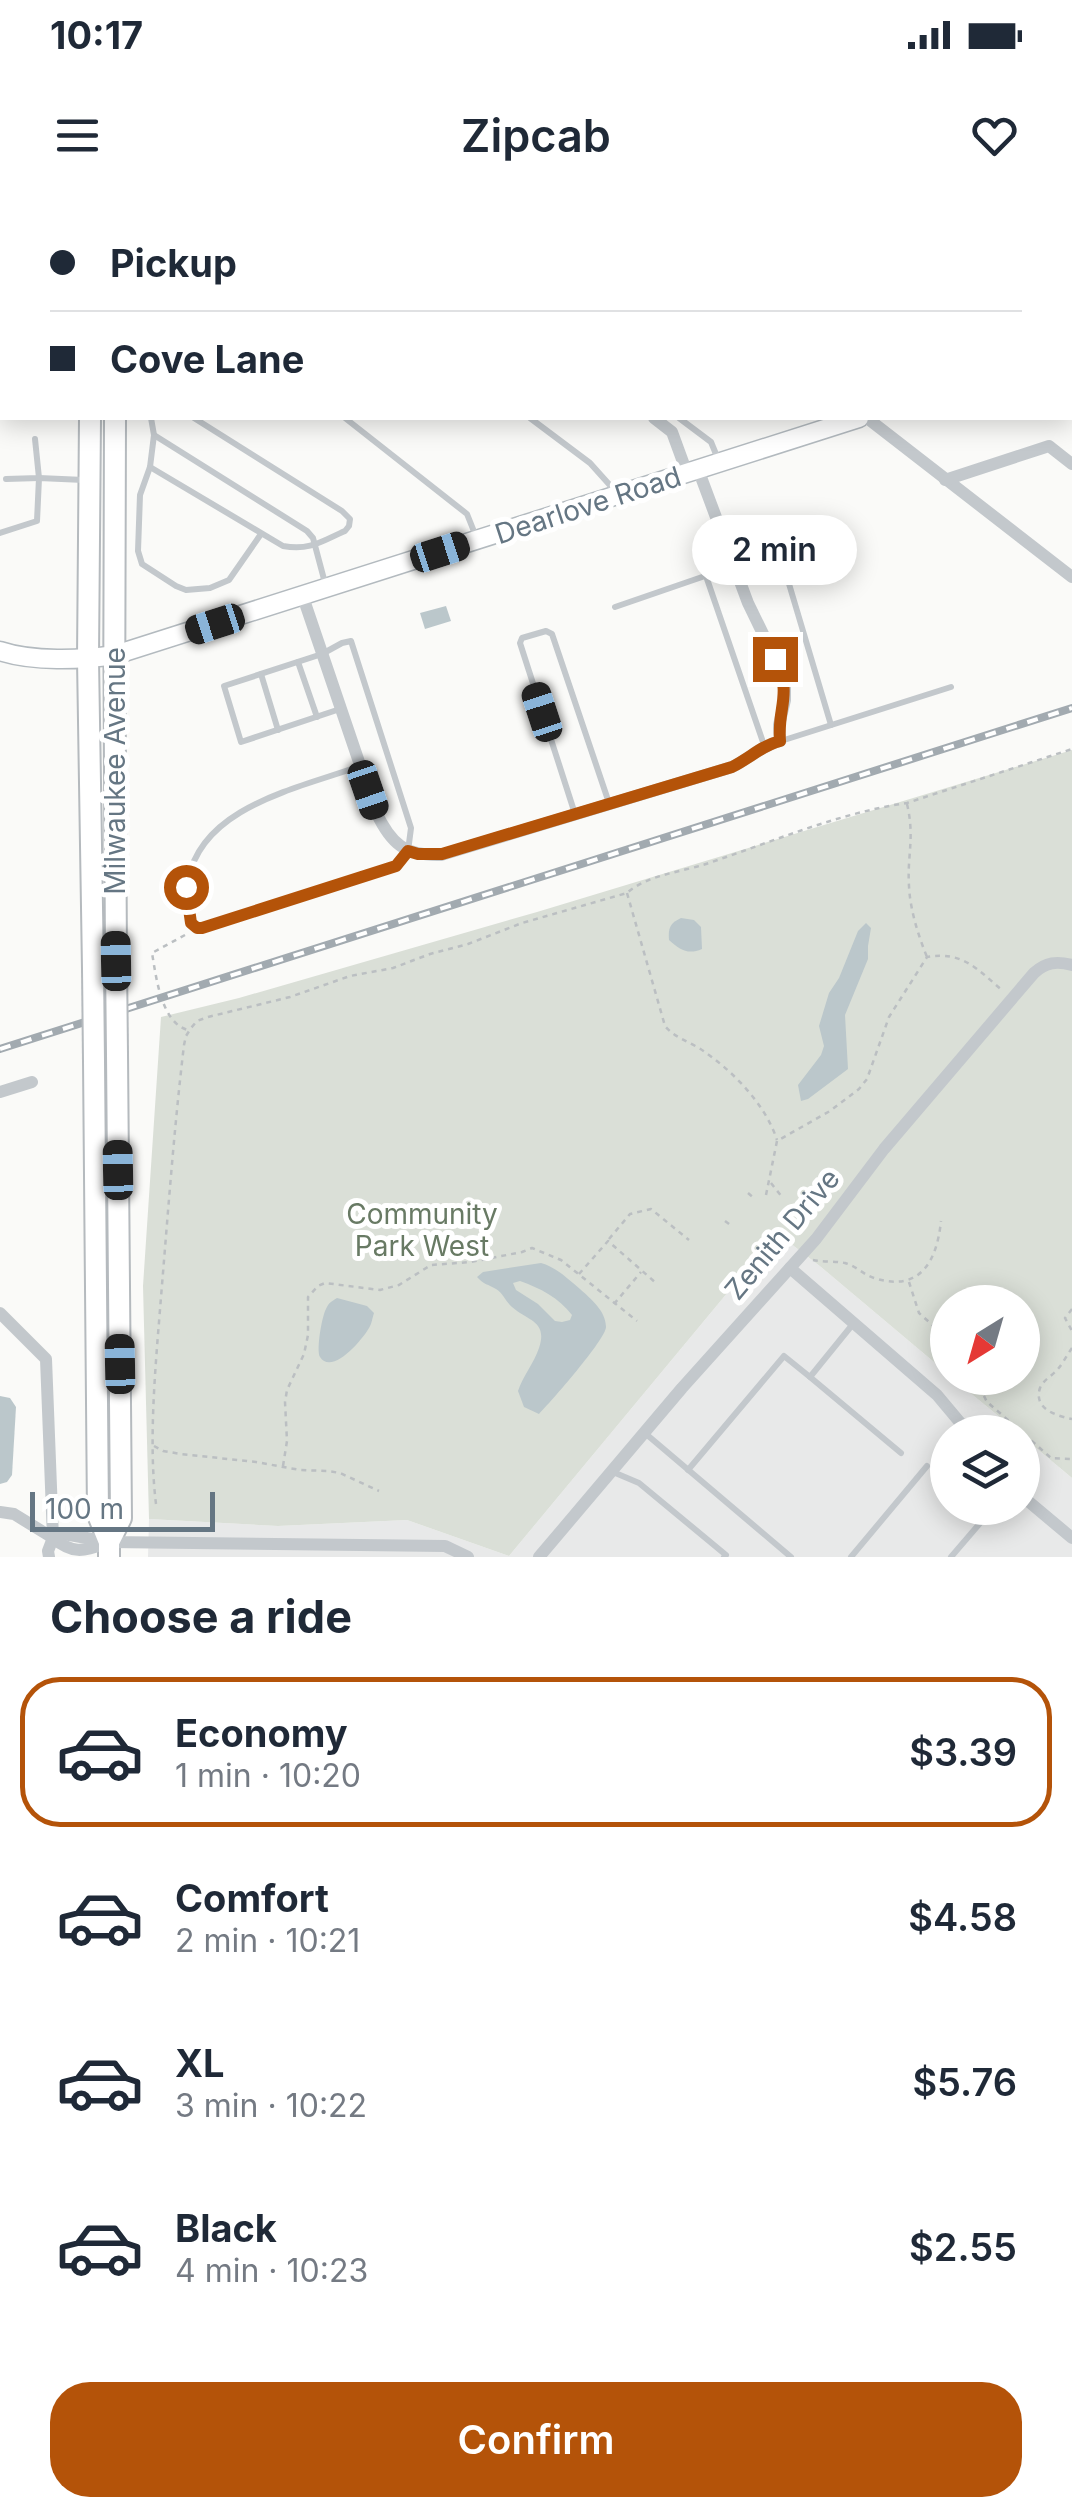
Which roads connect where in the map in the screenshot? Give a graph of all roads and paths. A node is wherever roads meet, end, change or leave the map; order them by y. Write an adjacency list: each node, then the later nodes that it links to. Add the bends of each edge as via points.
1 (90, 420): 19 (main road, Milwaukee Avenue)
2 (115, 420): 34 (main road, Milwaukee Avenue)
3 (151, 420): 11 (lane)
4 (197, 420): 25 (lane, via 348,516 345,530)
5 (347, 420): 24 (lane, via 467,514)
6 (533, 420): 21 (lane, via 590,463)
7 (657, 420): 16 (street, via 672,432)
8 (682, 420): 13 (lane, via 711,442)
9 (853, 420): 13 (main road, Dearlove Road)
10 (870, 420): 20 (street)
11 (154, 436): 15 (lane); 25 (lane, via 296,523)
12 (35, 439): 17 (lane)
13 (719, 463): 16 (main road, Dearlove Road)
14 (1072, 464): 20 (street, via 1048,446)
15 (150, 467): 23 (lane); 23 (lane, via 140,495 138,555 176,586 224,584)
16 (693, 471): 21 (main road, Dearlove Road); 26 (street)
17 (38, 478): 18 (lane); 19 (lane); 22 (lane, via 37,521)
18 (6, 479)
19 (90, 480): 35 (main road, Milwaukee Avenue)
20 (945, 480): 28 (street)
21 (619, 495): 24 (main road, Dearlove Road)
22 (0, 533)
23 (260, 534): 25 (lane, via 288,547)
24 (478, 540): 29 (main road, Dearlove Road)
25 (315, 544): 29 (lane)
26 (734, 566): 27 (lane); 41 (lane, via 762,554 781,557); 43 (street, via 782,673)
27 (706, 576): 31 (lane); 44 (lane)
28 (1072, 576)
29 (327, 589): 30 (main road, Dearlove Road)
30 (302, 597): 33 (street); 34 (main road, Dearlove Road)
31 (615, 607)
32 (0, 652): 35 (main road, Dearlove Road)
33 (322, 654): 36 (lane); 39 (street); 50 (lane, via 352,641 411,828)
34 (115, 656): 35 (main road, Dearlove Road); 105 (main road, Milwaukee Avenue, bridge, via 121,1518)
35 (88, 659): 105 (main road, Milwaukee Avenue, bridge, via 98,1515)
36 (298, 662): 37 (lane); 40 (lane)
37 (261, 674): 42 (lane); 42 (lane, via 224,686 241,742)
38 (951, 687): 41 (lane)
39 (341, 709): 40 (lane); 46 (street)
40 (316, 717): 42 (lane)
41 (830, 725): 43 (lane)
42 (278, 730)
43 (780, 741): 44 (street)
44 (764, 746): 48 (street, via 732,767)
45 (1072, 749): 47 (path)
46 (360, 766): 50 (street, via 384,829); 52 (lane, via 252,805 217,828 189,874 188,916)
47 (907, 803): 51 (path, via 844,817 637,884); 53 (path, via 908,885)
48 (610, 804): 49 (street); 49 (lane, via 546,630 520,643)
49 (574, 814): 50 (street, via 442,854)
50 (408, 851): 52 (lane, via 396,866)
51 (627, 893): 56 (path, via 393,968 208,1017); 59 (path, via 665,1026 739,1081)
52 (197, 928): 56 (path, via 152,952 164,1006 180,1028)
53 (927, 957): 55 (path, via 962,959); 59 (path, via 888,1017 868,1078 830,1111)
54 (1072, 965): 55 (street, Zenith Drive, via 1042,967)
55 (1012, 998): 70 (street, Zenith Drive)
56 (190, 1030): 90 (path, via 165,1251)
57 (32, 1082): 58 (street)
58 (0, 1092)
59 (777, 1142): 60 (path)
60 (769, 1180): 62 (path); 63 (path)
61 (748, 1193): 64 (path)
62 (766, 1195)
63 (782, 1197)
64 (755, 1199)
65 (725, 1220): 67 (path)
66 (941, 1221): 74 (path, via 933,1256)
67 (732, 1226)
68 (608, 1240): 69 (path, via 630,1214 650,1208); 72 (path); 73 (path)
69 (689, 1240)
70 (803, 1254): 71 (street, Zenith Drive); 74 (path, via 848,1264 873,1278)
71 (790, 1268): 81 (street); 89 (street, Zenith Drive)
72 (642, 1271): 75 (path); 76 (path)
73 (578, 1274): 76 (path); 94 (path, via 532,1248 431,1265 380,1290 318,1286 308,1297 304,1354 287,1390)
74 (909, 1281): 80 (path)
75 (656, 1283)
76 (614, 1304): 79 (path)
77 (1072, 1309): 82 (path, via 1065,1318)
78 (0, 1314): 103 (street, via 46,1358)
79 (637, 1321)
80 (930, 1322)
81 (854, 1323): 84 (lane); 86 (street)
82 (1072, 1332)
83 (1072, 1348): 88 (path, via 1039,1396 1048,1412)
84 (810, 1377): 92 (lane); 96 (lane, via 784,1356)
85 (984, 1395): 87 (path)
86 (954, 1415)
87 (1002, 1415)
88 (1072, 1419)
89 (646, 1434): 96 (lane); 97 (street, Zenith Drive)
90 (154, 1446): 94 (path); 99 (path)
91 (1040, 1449): 93 (path, via 1050,1458)
92 (900, 1453)
93 (1072, 1459)
94 (283, 1466): 98 (path, via 340,1473)
95 (927, 1466): 111 (lane)
96 (688, 1470): 110 (lane)
97 (612, 1472): 108 (street, Zenith Drive); 109 (lane, via 640,1483)
98 (379, 1491)
99 (156, 1504)
100 (1040, 1511): 104 (street)
101 (0, 1512): 103 (street)
102 (979, 1525): 112 (lane)
103 (54, 1538): 105 (street, via 64,1534); 106 (street)
104 (1072, 1538)
105 (109, 1550): 107 (street, via 444,1546)
106 (49, 1557)
107 (468, 1557)
108 (539, 1557)
109 (724, 1557)
110 (790, 1557)
111 (851, 1557)
112 (951, 1557)

